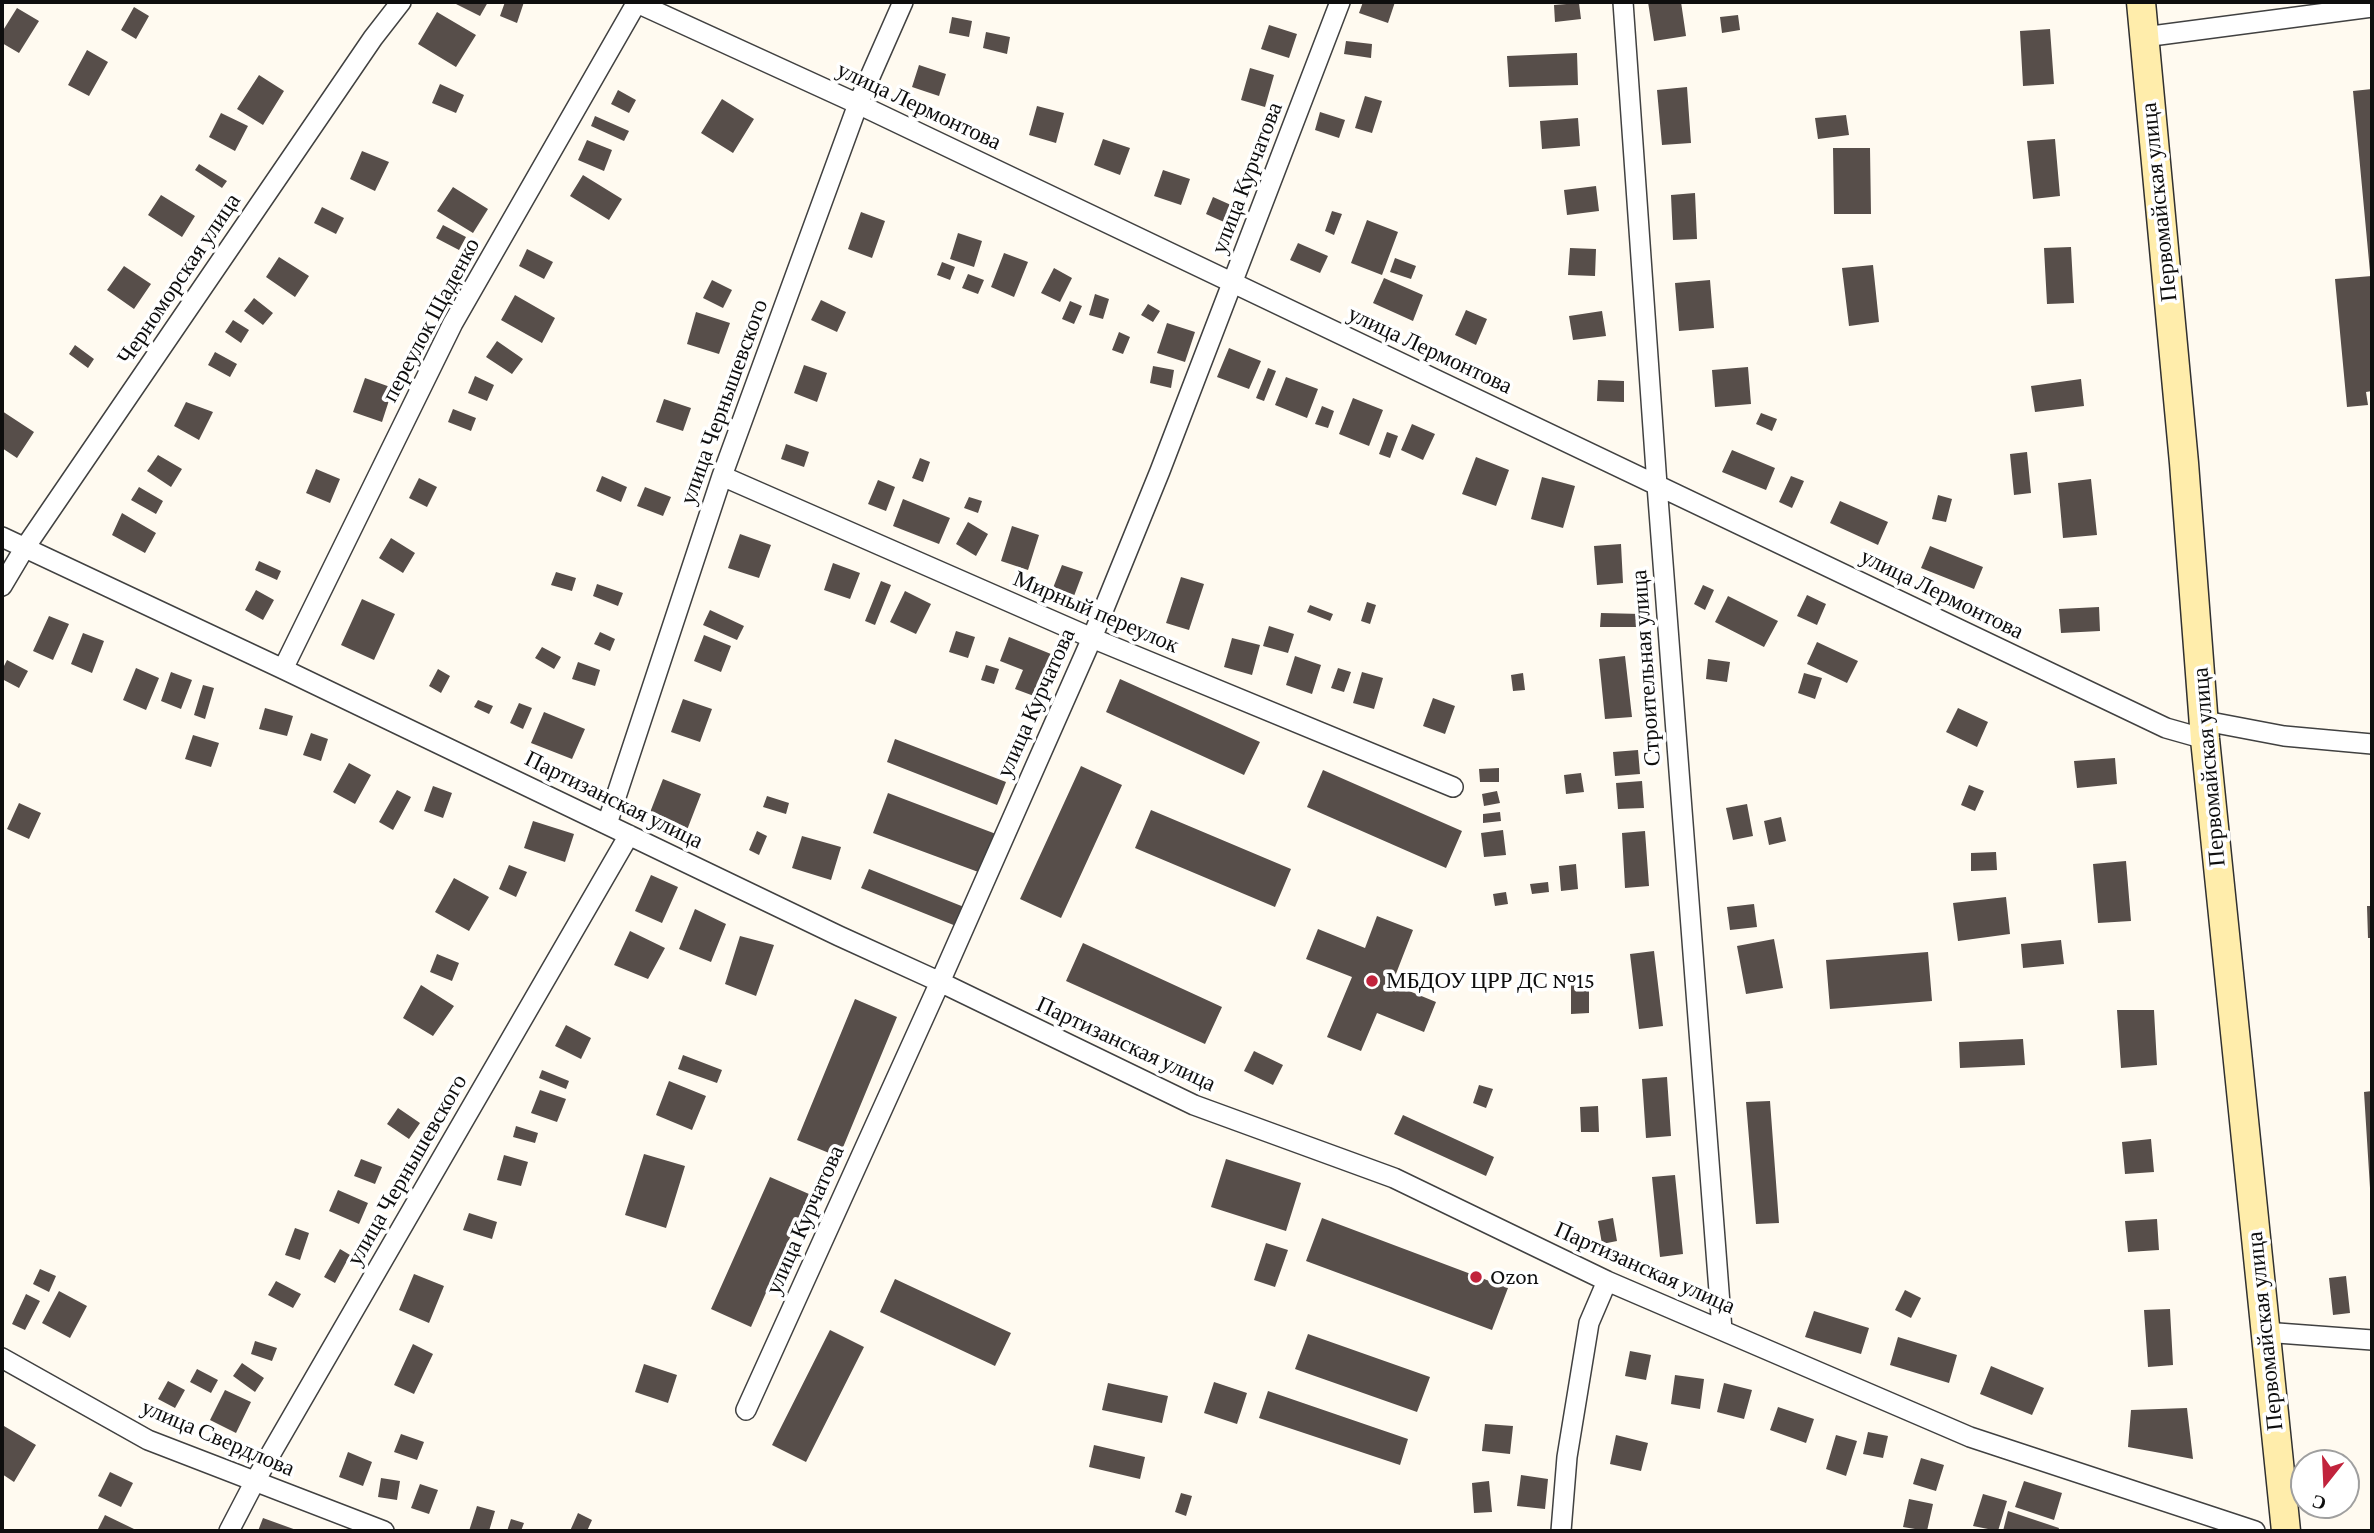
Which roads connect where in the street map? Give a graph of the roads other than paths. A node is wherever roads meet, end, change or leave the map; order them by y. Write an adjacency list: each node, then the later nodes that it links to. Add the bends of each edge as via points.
1 (401, 2): 14 (street, Черноморская улица)
2 (636, 2): 9 (street, улица Лермонтова); 17 (street, переулок Щаденко, via 453,323)
3 (903, 2): 9 (street, улица Чернышевского)
4 (1340, 2): 10 (street, улица Курчатова)
5 (1623, 2): 12 (street, Строительная улица)
6 (2141, 2): 8 (street, Первомайская улица)
7 (2372, 8): 8 (street)
8 (2144, 37): 18 (street, Первомайская улица)
9 (858, 104): 10 (street, улица Лермонтова); 11 (street, улица Чернышевского)
10 (1233, 284): 12 (street, улица Лермонтова); 16 (street, улица Курчатова)
11 (722, 476): 16 (street, Мирный переулок); 21 (street, улица Чернышевского)
12 (1657, 485): 18 (street, улица Лермонтова, via 2166,728); 25 (street, Строительная улица)
13 (2, 537): 14 (street, Партизанская улица)
14 (24, 549): 15 (street, Черноморская улица); 17 (street, Партизанская улица)
15 (2, 586)
16 (1092, 638): 20 (street, Мирный переулок); 23 (street, улица Курчатова)
17 (283, 669): 21 (street, Партизанская улица)
18 (2205, 730): 19 (street, улица Лермонтова); 26 (street, Первомайская улица)
19 (2372, 744)
20 (1453, 787)
21 (607, 824): 22 (street, Партизанская улица)
22 (629, 835): 23 (street, Партизанская улица); 30 (street, улица Чернышевского)
23 (940, 982): 24 (street, Партизанская улица, via 1194,1105 1394,1178); 29 (street, улица Курчатова)
24 (1607, 1281): 25 (street, Партизанская улица); 33 (street, via 1589,1323 1567,1458)
25 (1721, 1330): 34 (street, Партизанская улица, via 1970,1437)
26 (2264, 1332): 27 (street); 35 (street, Первомайская улица)
27 (2372, 1339)
28 (2, 1358): 30 (street, улица Свердлова, via 148,1440)
29 (746, 1410)
30 (254, 1481): 31 (street, улица Чернышевского); 32 (street, улица Свердлова)
31 (229, 1531)
32 (384, 1531)
33 (1561, 1531)
34 (2255, 1531)
35 (2286, 1531)

